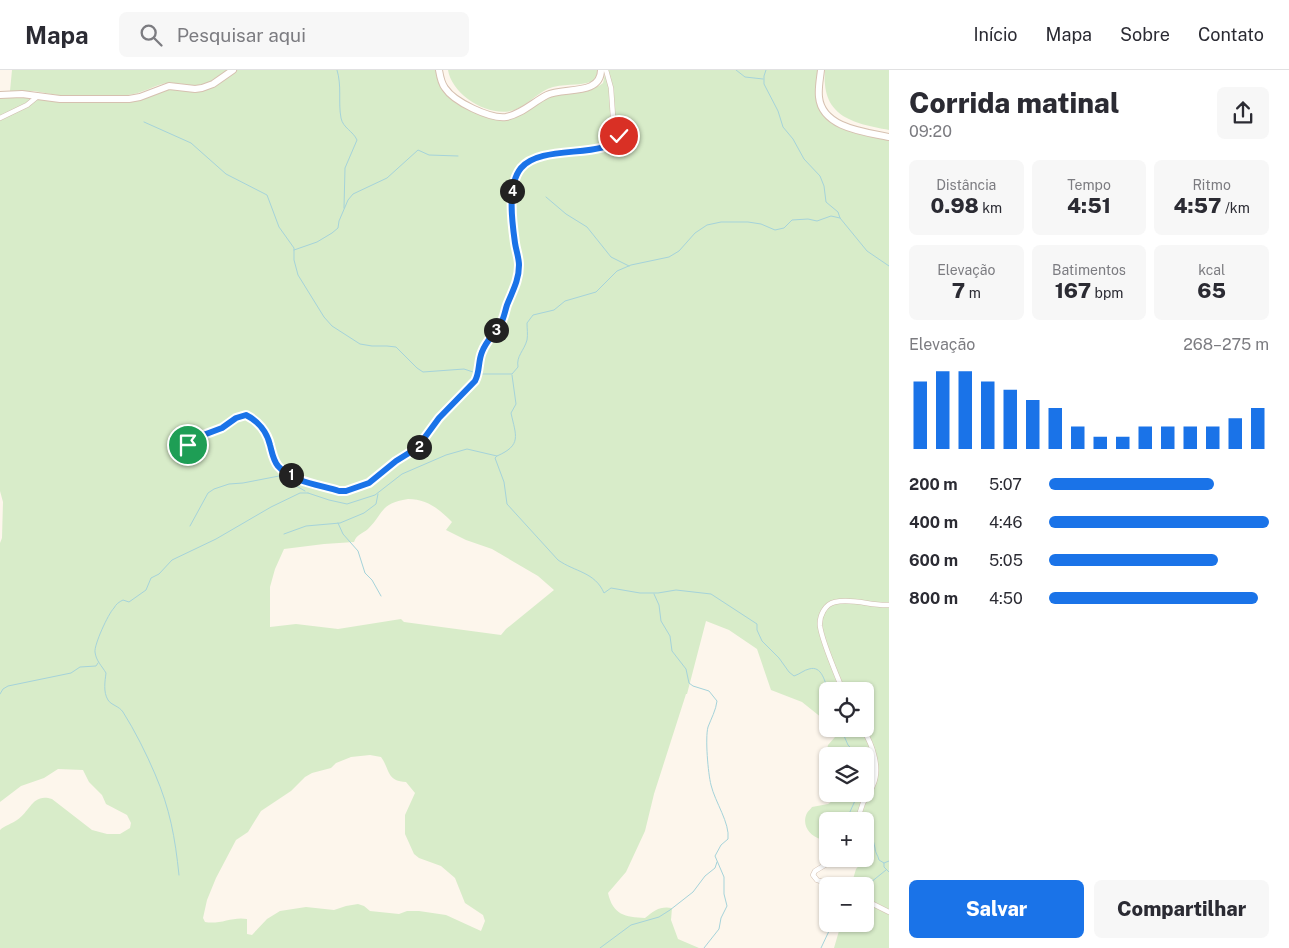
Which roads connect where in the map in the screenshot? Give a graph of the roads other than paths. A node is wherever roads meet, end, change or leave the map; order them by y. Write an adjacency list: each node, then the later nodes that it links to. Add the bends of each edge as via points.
1 (233, 70): 7 (main road, via 208,86 195,89 169,86 134,98 89,100)
2 (439, 70): 3 (main road, via 451,95 473,108 505,117 526,109 548,94 590,87 601,77)
3 (601, 70)
4 (606, 70): 10 (street, via 613,117 620,132 617,141 596,149 545,155 520,168 512,196 519,266 515,290 501,323 481,353 475,381 439,418 417,448 369,483 339,491 282,470 276,464 268,436 246,415 198,437)
5 (821, 70): 9 (main road, via 819,98 832,120 850,128)
6 (0, 95): 7 (main road)
7 (38, 96): 8 (street)
8 (0, 118)
9 (889, 137)
10 (188, 445)
11 (889, 605): 12 (street, via 835,602 823,611 820,627)
12 (840, 682)
13 (867, 737): 14 (street, via 875,755 875,778)
14 (860, 812)
15 (822, 867): 16 (street, via 813,875)
16 (819, 881)
17 (874, 904): 18 (street)
18 (889, 912)

